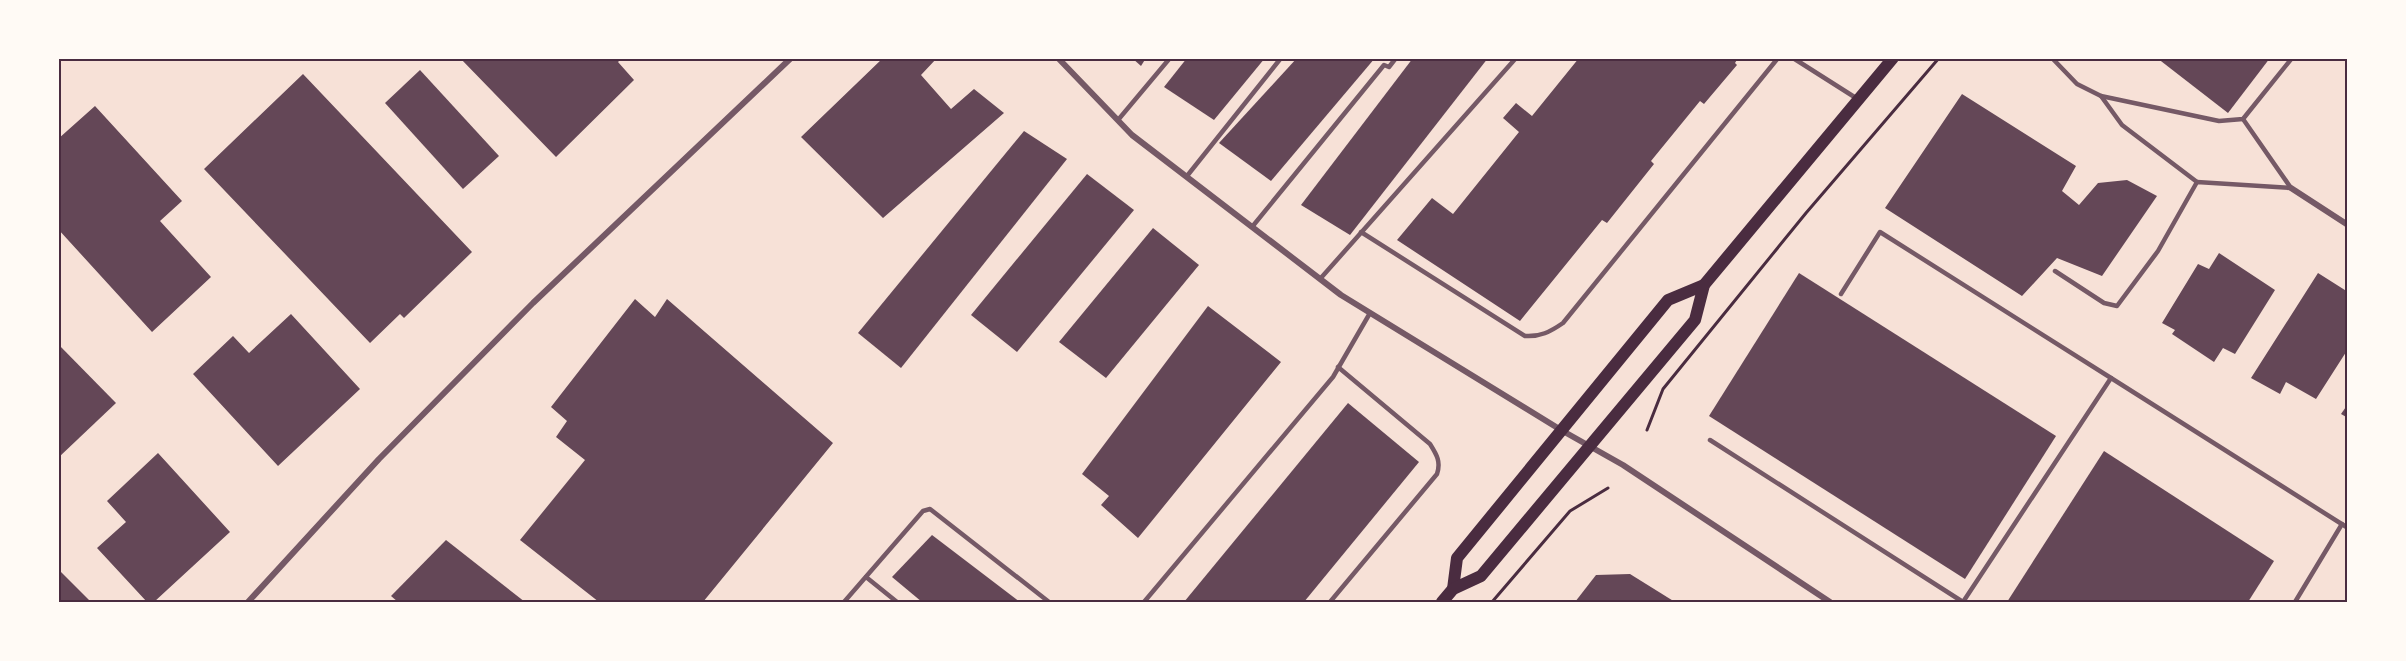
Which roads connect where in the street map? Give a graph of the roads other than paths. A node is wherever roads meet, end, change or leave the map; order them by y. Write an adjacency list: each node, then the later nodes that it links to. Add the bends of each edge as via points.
1 (790, 58): 39 (street, via 533,303 379,459)
2 (1058, 58): 17 (street)
3 (1281, 58): 18 (lane)
4 (1383, 58): 13 (lane)
5 (1396, 58): 13 (lane, via 1389,66)
6 (1516, 58): 23 (lane)
7 (1778, 58): 23 (lane, via 1563,323 1551,332 1525,336)
8 (1793, 58): 15 (lane)
9 (1893, 58): 15 (main road)
10 (2052, 58): 14 (lane, via 2078,84)
11 (2292, 58): 16 (lane)
12 (1168, 59): 17 (lane)
13 (1384, 65): 22 (lane)
14 (2101, 96): 16 (lane, via 2219,121); 19 (lane, via 2122,125)
15 (1859, 100): 26 (main road)
16 (2243, 119): 20 (lane)
17 (1118, 120): 18 (street)
18 (1187, 176): 22 (street)
19 (2197, 182): 20 (lane); 24 (lane, via 2158,251 2117,306 2104,303)
20 (2291, 188): 21 (street)
21 (2348, 225)
22 (1252, 227): 25 (street)
23 (1361, 232): 25 (lane)
24 (2055, 271)
25 (1320, 279): 28 (street)
26 (1704, 285): 31 (main road, via 1668,300); 33 (main road, via 1695,320)
27 (1841, 294): 30 (lane, via 1880,232)
28 (1370, 313): 29 (lane); 31 (street)
29 (1338, 367): 43 (lane); 44 (lane, via 1430,444 1439,467)
30 (2111, 378): 34 (lane); 38 (lane)
31 (1561, 430): 33 (street); 37 (main road, via 1457,558)
32 (1710, 440): 38 (lane)
33 (1590, 447): 37 (main road, via 1481,576); 46 (street)
34 (2342, 524): 35 (lane); 47 (lane)
35 (2348, 528)
36 (866, 577): 40 (lane); 41 (lane); 42 (lane, via 923,511 930,509)
37 (1453, 589): 45 (main road)
38 (1963, 602)
39 (248, 603)
40 (844, 603)
41 (897, 603)
42 (1049, 603)
43 (1144, 603)
44 (1330, 603)
45 (1442, 603)
46 (1830, 603)
47 (2295, 603)

